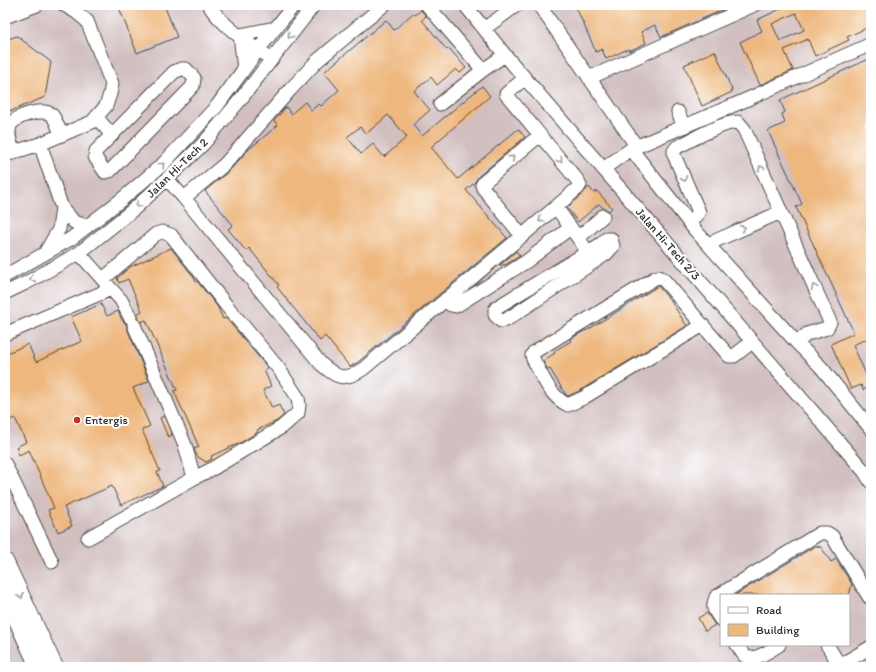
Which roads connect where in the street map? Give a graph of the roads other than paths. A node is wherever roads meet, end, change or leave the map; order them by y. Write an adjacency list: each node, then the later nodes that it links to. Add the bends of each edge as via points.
1 (37, 5): 12 (street)
2 (64, 5): 26 (street, via 88,21 112,84 106,106)
3 (209, 5): 15 (street, via 218,17)
4 (294, 5): 13 (street, Jalan Hi-Tech 2)
5 (314, 5): 19 (street, Jalan Hi-Tech 2, one-way to 19)
6 (384, 5): 36 (street, via 318,62 225,164)
7 (427, 5): 21 (street)
8 (465, 5): 14 (street, Jalan Hi-Tech 2/3)
9 (517, 5): 14 (street)
10 (539, 5): 23 (street)
11 (754, 5): 23 (street)
12 (5, 17)
13 (275, 28): 15 (street); 17 (street, Jalan Hi-Tech 2)
14 (484, 28): 18 (street, Jalan Hi-Tech 2/3)
15 (240, 36): 17 (street); 20 (street)
16 (871, 44): 27 (street)
17 (258, 50): 19 (street); 20 (street, Jalan Hi-Tech 2)
18 (505, 55): 21 (street); 22 (street, Jalan Hi-Tech 2/3)
19 (272, 59): 35 (street, Jalan Hi-Tech 2, via 204,143)
20 (244, 69): 42 (street, Jalan Hi-Tech 2, one-way to 20, via 163,164 217,106)
21 (482, 70): 24 (street)
22 (525, 78): 30 (street, via 506,94); 34 (street, Jalan Hi-Tech 2/3)
23 (589, 78): 32 (street)
24 (440, 104)
25 (678, 112): 27 (street)
26 (96, 117): 28 (street, via 92,122); 29 (street)
27 (684, 127): 32 (street)
28 (62, 135): 31 (street); 33 (street, via 52,116 47,112 34,112 11,124)
29 (112, 135): 29 (street, via 174,72 186,70 194,78 193,86 110,171 105,172 95,154)
30 (540, 135): 37 (street, one-way to 37, via 580,184); 44 (street, one-way to 30, via 482,185)
31 (40, 144): 33 (street); 38 (street)
32 (634, 148): 34 (street); 41 (street)
33 (9, 154)
34 (603, 169): 55 (street, Jalan Hi-Tech 2/3)
35 (167, 179): 36 (street); 46 (street, Jalan Hi-Tech 2, one-way to 46)
36 (184, 198): 52 (street, via 322,364 335,376 354,375 363,369)
37 (556, 207): 43 (street); 44 (street, one-way to 44)
38 (62, 208): 42 (street, via 74,222); 47 (street, via 59,229)
39 (781, 212): 41 (street, one-way to 41, via 744,129 738,122 732,122 677,147 674,151 699,212); 45 (street, one-way to 39); 56 (street, one-way to 39, via 807,334 827,328 830,322)
40 (603, 216): 43 (street)
41 (690, 223): 45 (street)
42 (87, 226): 47 (street, Jalan Hi-Tech 2)
43 (574, 233): 48 (street); 48 (street, via 591,257 544,287)
44 (522, 236): 52 (street)
45 (708, 244): 56 (street)
46 (79, 253): 50 (street); 51 (street, Jalan Hi-Tech 2, one-way to 51)
47 (44, 254): 49 (street, Jalan Hi-Tech 2)
48 (528, 261): 52 (street, via 456,306 451,305)
49 (5, 276)
50 (107, 284): 54 (street); 59 (street, via 121,300 132,321 185,445); 59 (street, via 156,234 162,232 172,235 226,306 279,369 298,398 298,412 282,427)
51 (5, 293)
52 (446, 299)
53 (703, 325): 53 (street, via 568,405 560,402 551,392 532,355 659,277); 55 (street, via 729,356 734,356)
54 (5, 334)
55 (752, 342): 60 (street, Jalan Hi-Tech 2/3)
56 (796, 343): 57 (street, via 822,367)
57 (871, 429)
58 (5, 464): 63 (street)
59 (194, 478): 61 (street)
60 (871, 482)
61 (88, 538)
62 (5, 561): 74 (main road, one-way to 74)
63 (52, 562)
64 (869, 592): 66 (street, via 832,536 820,533)
65 (5, 594): 73 (main road)
66 (721, 594)
67 (720, 595): 68 (street, via 713,604 714,611)
68 (720, 619)
69 (739, 646): 70 (street, via 750,659)
70 (777, 646)
71 (829, 646): 72 (street, via 841,663)
72 (871, 647)
73 (38, 667)
74 (55, 667)

